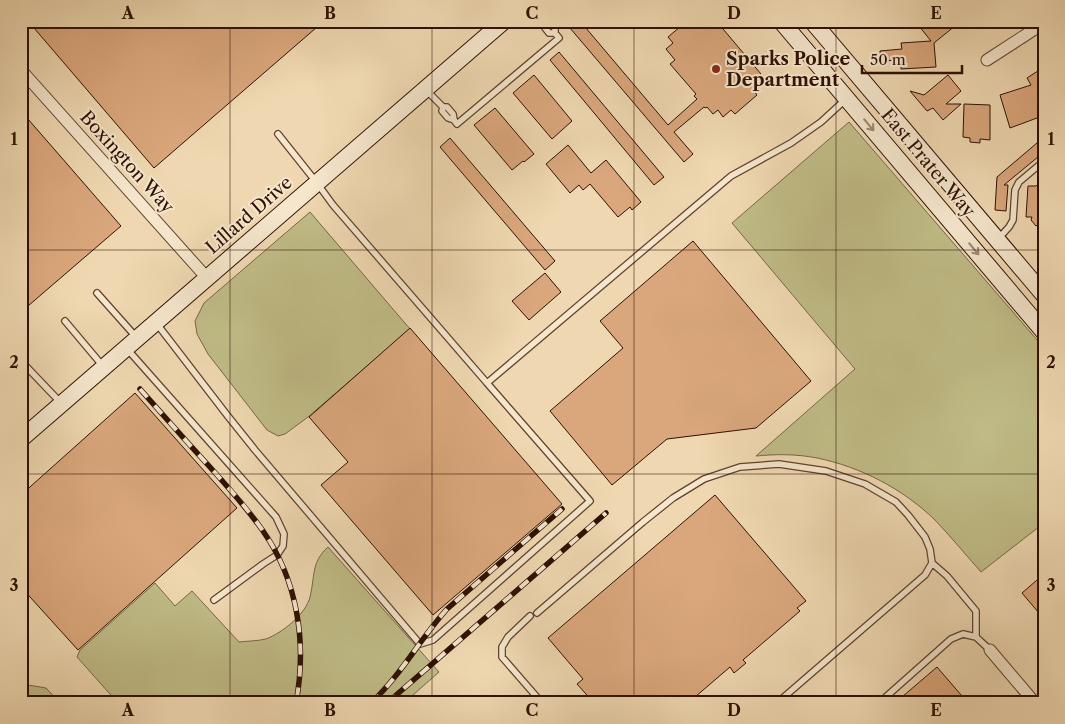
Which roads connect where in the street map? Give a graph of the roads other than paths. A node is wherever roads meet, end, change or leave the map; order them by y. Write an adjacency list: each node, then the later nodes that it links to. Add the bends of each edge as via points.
1 (542, 21): 7 (lane, via 549,33)
2 (550, 21): 7 (lane)
3 (781, 21): 11 (main road, East Prater Way)
4 (812, 21): 15 (main road, East Prater Way)
5 (497, 23): 10 (main road, Lillard Drive)
6 (1044, 23): 8 (street)
7 (555, 33): 10 (lane, via 559,38 457,124 448,118)
8 (987, 60)
9 (21, 70): 16 (street, Boxington Way)
10 (426, 89): 14 (main road, Lillard Drive)
11 (846, 98): 21 (main road, East Prater Way, one-way to 21); 25 (lane, via 821,122 791,143 731,176)
12 (278, 134): 14 (lane)
13 (1044, 162): 15 (lane, via 1019,182 1015,190 1013,220)
14 (317, 183): 16 (main road, Lillard Drive); 25 (lane)
15 (997, 240): 18 (main road, East Prater Way)
16 (207, 278): 20 (main road, Lillard Drive)
17 (97, 293): 22 (lane)
18 (1044, 295)
19 (65, 321): 24 (lane)
20 (156, 323): 22 (main road, Lillard Drive); 25 (lane, via 255,450 420,644 433,640 590,501)
21 (1044, 332)
22 (132, 344): 24 (main road, Lillard Drive); 29 (lane, via 276,517 284,534 283,546 277,555)
23 (21, 361): 26 (lane)
24 (104, 368): 26 (main road, Lillard Drive)
25 (487, 383)
26 (62, 404): 27 (main road, Lillard Drive)
27 (22, 437)
28 (932, 562): 30 (lane, via 924,537 908,515 896,502 865,484 826,471 779,464 740,466 704,479 673,498); 32 (lane, via 948,576 976,611); 37 (lane, via 925,574)
29 (214, 600)
30 (537, 612)
31 (530, 616): 36 (lane, via 508,637 502,648 502,657)
32 (976, 637): 33 (lane); 38 (lane, via 963,634 951,640)
33 (990, 650): 39 (street)
34 (436, 703): 35 (lane, via 448,699)
35 (468, 703)
36 (542, 703)
37 (777, 703)
38 (879, 703)
39 (1035, 703)

